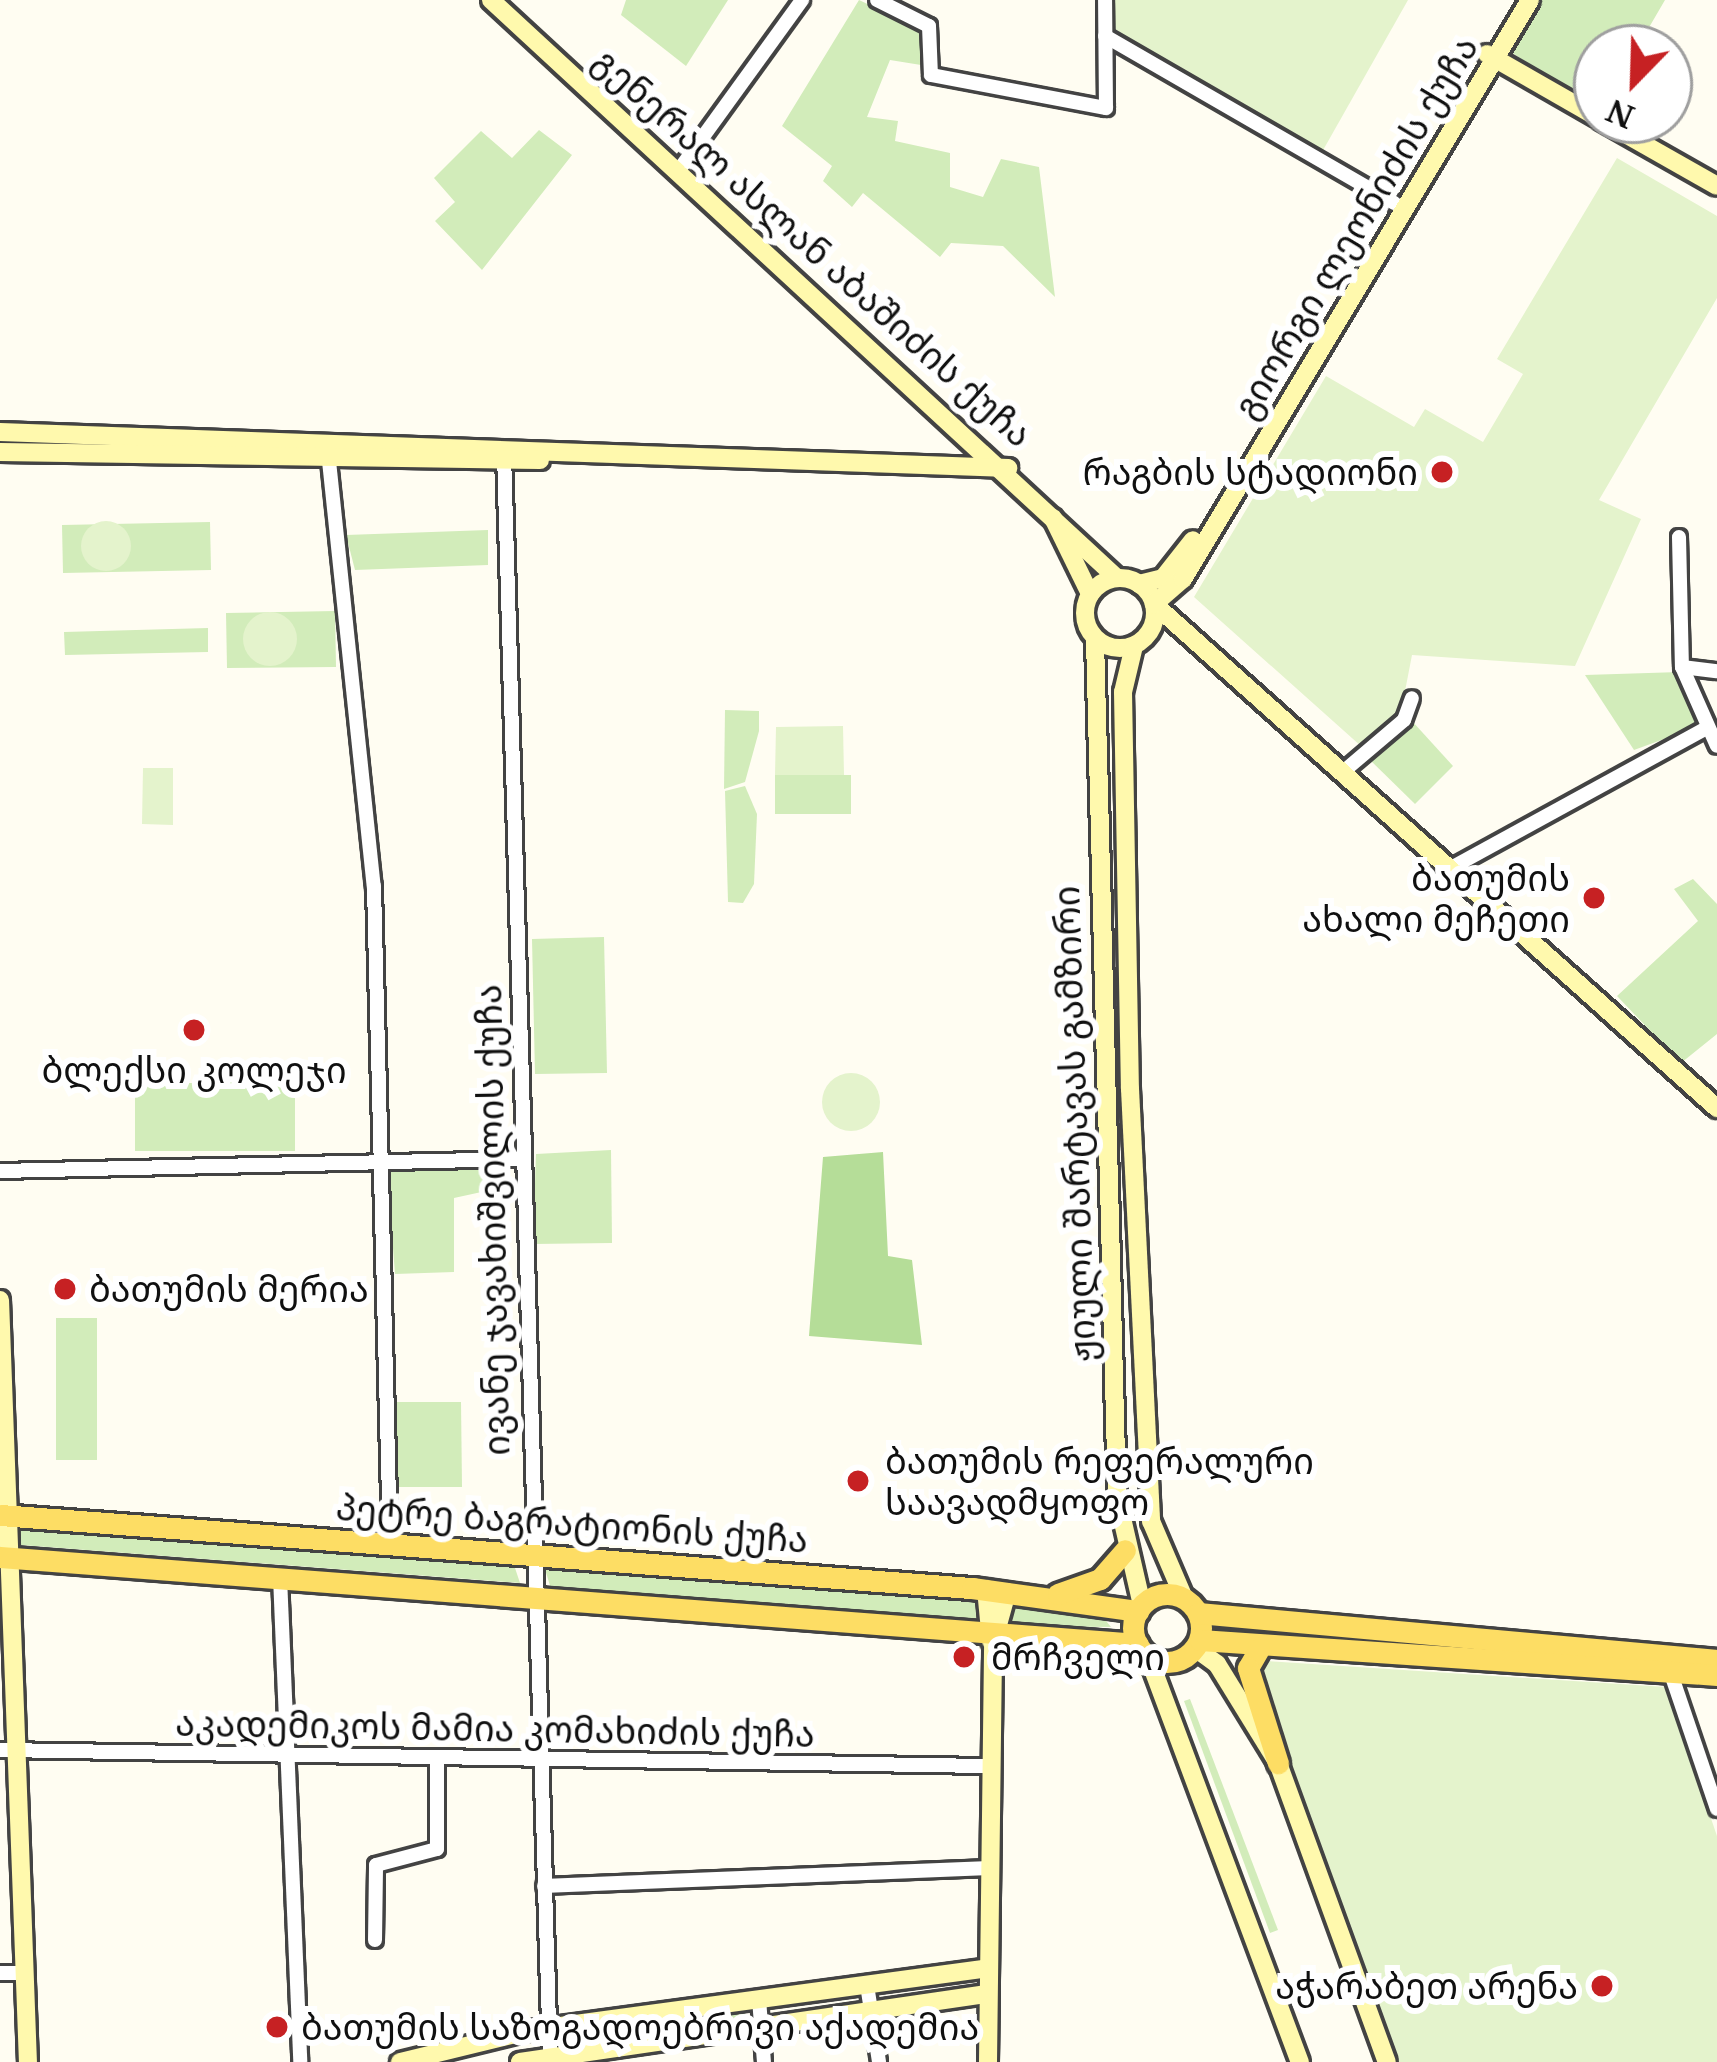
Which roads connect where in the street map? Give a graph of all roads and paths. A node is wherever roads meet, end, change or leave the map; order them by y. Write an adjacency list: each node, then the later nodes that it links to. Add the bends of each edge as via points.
1 (491, 0): 11 (street, გენერალ ასლან აბაშიძის ქუჩა)
2 (802, 0): 11 (street)
3 (877, 0): 7 (street, via 929,26 932,75 1106,108)
4 (1105, 0): 7 (street)
5 (1516, 0): 8 (street, გიორგი ლეონიძის ქუჩა)
6 (1530, 0): 8 (street, გიორგი ლეონიძის ქუჩა)
7 (1105, 36): 13 (street)
8 (1490, 56): 9 (street); 13 (street, გიორგი ლეონიძის ქუჩა); 24 (street, გიორგი ლეონიძის ქუჩა, via 1183,579)
9 (1573, 104)
10 (1643, 144): 12 (street)
11 (679, 170): 18 (street, გენერალ ასლან აბაშიძის ქუჩა)
12 (1717, 186)
13 (1394, 203): 22 (street, გიორგი ლეონიძის ქუჩა, via 1185,552 1163,578)
14 (0, 432): 16 (street)
15 (0, 452): 17 (street)
16 (504, 456): 17 (street); 18 (street); 37 (street, ივანე ჯავახიშვილის ქუჩა)
17 (329, 460): 38 (street, via 372,849)
18 (1008, 468): 19 (street, გენერალ ასლან აბაშიძის ქუჩა)
19 (1037, 494): 21 (street, გენერალ ასლან აბაშიძის ქუჩა); 23 (street, გენერალ ასლან აბაშიძის ქუჩა)
20 (1679, 537): 29 (street)
21 (1117, 578): 22 (street); 23 (street)
22 (1139, 584): 24 (street)
23 (1090, 594): 26 (street)
24 (1154, 604): 25 (street); 28 (street)
25 (1151, 631): 27 (street); 28 (street, via 1163,626)
26 (1095, 639): 27 (street); 43 (street, ჟიული შარტავას გამზირი)
27 (1134, 646): 50 (street, ჟიული შარტავას გამზირი, via 1123,692 1150,1522)
28 (1220, 660): 34 (street)
29 (1682, 668): 30 (street); 32 (street)
30 (1717, 670)
31 (1412, 698): 34 (street, via 1404,720)
32 (1707, 728): 33 (street); 35 (street)
33 (1717, 746)
34 (1344, 772): 35 (street)
35 (1451, 868): 36 (street)
36 (1717, 1108)
37 (520, 1159): 38 (street); 44 (street, ივანე ჯავახიშვილის ქუჩა)
38 (380, 1164): 39 (street); 42 (street)
39 (0, 1171)
40 (0, 1300): 41 (street)
41 (3, 1515): 42 (main road, პეტრე ბაგრატიონის ქუჩა); 45 (street)
42 (390, 1542): 44 (main road, პეტრე ბაგრატიონის ქუჩა)
43 (1125, 1550): 49 (main road, via 1078,1590); 51 (street, ჟიული შარტავას გამზირი)
44 (529, 1552): 47 (main road, პეტრე ბაგრატიონის ქუჩა); 48 (street, ივანე ჯავახიშვილის ქუჩა)
45 (3, 1557): 46 (main road, პეტრე ბაგრატიონის ქუჩა); 59 (street)
46 (280, 1577): 48 (main road, პეტრე ბაგრატიონის ქუჩა); 60 (street)
47 (996, 1590): 49 (main road, პეტრე ბაგრატიონის ქუჩა); 52 (street)
48 (530, 1596): 52 (main road, პეტრე ბაგრატიონის ქუჩა); 62 (street, ივანე ჯავახიშვილის ქუჩა)
49 (1034, 1596): 51 (main road, პეტრე ბაგრატიონის ქუჩა)
50 (1191, 1605): 51 (main road, პეტრე ბაგრატიონის ქუჩა); 53 (main road); 57 (main road)
51 (1140, 1608): 55 (main road)
52 (993, 1636): 55 (main road, პეტრე ბაგრატიონის ქუჩა); 64 (street)
53 (1197, 1644): 54 (main road); 55 (main road, პეტრე ბაგრატიონის ქუჩა, via 1174,1662); 63 (street)
54 (1259, 1649): 57 (main road); 63 (main road, via 1248,1668)
55 (1143, 1650): 86 (street)
56 (1717, 1660): 57 (main road)
57 (1669, 1668): 58 (main road); 65 (street)
58 (1717, 1675)
59 (7, 1750): 60 (street, აკადემიკოს მამია კომახიძის ქუჩა); 71 (street)
60 (289, 1754): 61 (street, აკადემიკოს მამია კომახიძის ქუჩა); 80 (street)
61 (437, 1757): 62 (street, აკადემიკოს მამია კომახიძის ქუჩა); 68 (street, via 437,1849 376,1865)
62 (536, 1759): 64 (street, აკადემიკოს მამია კომახიძის ქუჩა); 67 (street, ივანე ჯავახიშვილის ქუჩა)
63 (1278, 1763): 87 (street)
64 (988, 1766): 66 (street)
65 (1717, 1809)
66 (989, 1868): 67 (street); 69 (street)
67 (544, 1886): 76 (street, ივანე ჯავახიშვილის ქუჩა)
68 (375, 1940)
69 (987, 1968): 72 (street); 73 (street)
70 (0, 1973): 71 (street)
71 (24, 1973): 79 (street)
72 (867, 1985): 74 (street); 75 (street)
73 (987, 1994): 75 (street); 85 (street)
74 (759, 2000): 76 (street); 77 (street)
75 (870, 2010): 77 (street); 84 (street)
76 (548, 2028): 78 (street, ივანე ჯავახიშვილის ქუჩა); 81 (street)
77 (761, 2028): 78 (street); 83 (street)
78 (549, 2059): 82 (street)
79 (28, 2062)
80 (299, 2062)
81 (400, 2062)
82 (520, 2062)
83 (764, 2062)
84 (879, 2062)
85 (988, 2062)
86 (1300, 2062)
87 (1387, 2062)

